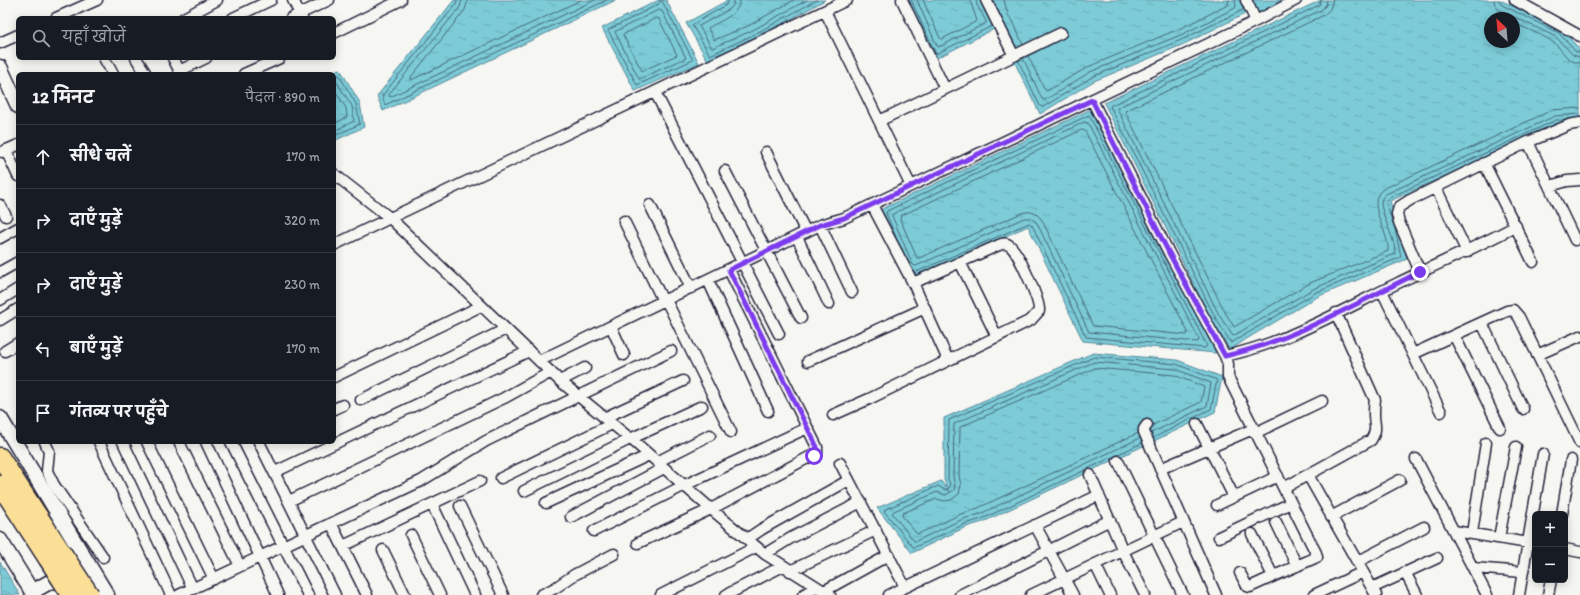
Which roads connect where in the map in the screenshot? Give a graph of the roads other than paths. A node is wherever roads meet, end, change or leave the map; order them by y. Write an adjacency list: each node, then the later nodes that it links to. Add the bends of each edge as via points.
1 (96, 0): 15 (street)
2 (217, 0): 13 (street)
3 (271, 0): 17 (street)
4 (293, 0): 18 (street)
5 (329, 0): 19 (street)
6 (401, 0): 21 (street)
7 (847, 0): 14 (street)
8 (902, 0): 37 (street)
9 (986, 0): 26 (street)
10 (1246, 0): 20 (street)
11 (1296, 0): 20 (street)
12 (1515, 0): 24 (street)
13 (204, 3): 16 (street)
14 (825, 10): 38 (street); 41 (street)
15 (60, 16)
16 (187, 16)
17 (236, 16)
18 (298, 16)
19 (300, 16)
20 (1256, 21): 39 (street)
21 (336, 32)
22 (1061, 33): 26 (street)
23 (16, 36): 25 (street)
24 (1580, 36)
25 (0, 43)
26 (1014, 56): 37 (street)
27 (105, 60): 34 (street)
28 (137, 60): 35 (street)
29 (174, 60): 36 (street)
30 (202, 60): 36 (street)
31 (277, 60): 33 (street)
32 (0, 67): 40 (street)
33 (260, 71)
34 (112, 72)
35 (145, 72)
36 (180, 72)
37 (945, 89): 41 (street)
38 (655, 92): 59 (street); 73 (street)
39 (1092, 100): 52 (street); 108 (street, via 1169,253)
40 (16, 102)
41 (879, 120): 52 (street)
42 (1580, 123): 43 (street)
43 (1528, 142): 47 (street); 53 (street)
44 (16, 145): 45 (street)
45 (3, 151): 49 (street)
46 (766, 152): 64 (street)
47 (1484, 163): 54 (street); 62 (street)
48 (725, 171): 68 (street)
49 (16, 173)
50 (336, 176): 59 (street)
51 (1580, 180): 53 (street)
52 (911, 186): 57 (street)
53 (1550, 186): 66 (street)
54 (1436, 188): 69 (street); 76 (street, via 1410,200 1397,210 1399,222)
55 (0, 205): 58 (street)
56 (650, 205): 79 (street)
57 (872, 205): 61 (street, via 844,218); 78 (street)
58 (6, 216)
59 (390, 218): 67 (street); 86 (street)
60 (624, 221): 84 (street)
61 (820, 225): 64 (street); 82 (street)
62 (1516, 226): 69 (street); 71 (street)
63 (16, 229): 65 (street)
64 (801, 234): 68 (street); 85 (street)
65 (0, 238)
66 (1575, 240)
67 (336, 245)
68 (766, 252): 73 (street); 90 (street)
69 (1466, 252): 76 (street)
70 (960, 262): 78 (street); 96 (street); 96 (street, via 1003,243 1011,246 1017,255 1037,298 1039,311 1031,320)
71 (1533, 262)
72 (16, 263): 75 (street)
73 (743, 263): 74 (street); 95 (street)
74 (729, 270): 77 (street); 127 (street)
75 (0, 272)
76 (1420, 272): 81 (street)
77 (708, 280): 79 (street); 120 (street)
78 (913, 283): 87 (street)
79 (691, 288): 84 (street)
80 (16, 290): 83 (street)
81 (1382, 291): 89 (street); 103 (street)
82 (852, 292)
83 (0, 300)
84 (664, 300): 93 (street); 130 (street)
85 (828, 304)
86 (481, 306): 94 (street); 112 (street)
87 (925, 308): 107 (street); 109 (street)
88 (16, 310): 91 (street)
89 (1336, 314): 108 (street, via 1281,340); 159 (street, via 1374,400 1375,433 1371,440)
90 (801, 318)
91 (0, 320)
92 (1482, 323): 97 (street); 105 (street, via 1513,310); 119 (street)
93 (611, 326): 104 (street); 106 (street)
94 (506, 329): 101 (street); 116 (street)
95 (779, 334)
96 (997, 336): 107 (street)
97 (1454, 336): 103 (street); 128 (street)
98 (1580, 336): 105 (street)
99 (16, 344): 100 (street)
100 (5, 351)
101 (529, 351): 106 (street); 134 (street)
102 (671, 351): 115 (street)
103 (1412, 354): 121 (street)
104 (624, 355)
105 (1538, 356): 136 (street)
106 (539, 360): 111 (street)
107 (948, 360): 122 (street)
108 (1227, 360): 129 (street, via 1228,377)
109 (808, 361)
110 (585, 368): 113 (street)
111 (551, 372): 113 (street); 172 (street)
112 (336, 376)
113 (560, 381): 115 (street)
114 (683, 381): 124 (street)
115 (578, 396): 124 (street); 184 (street, via 486,441 421,481)
116 (361, 400)
117 (1322, 400): 129 (street)
118 (702, 406): 132 (street)
119 (1523, 409)
120 (768, 411)
121 (1441, 412)
122 (833, 415)
123 (0, 418): 133 (street)
124 (608, 421): 132 (street); 162 (street)
125 (1197, 424): 148 (street)
126 (1147, 425): 157 (street, via 1144,432)
127 (807, 428): 167 (street); 179 (street, via 817,447 817,453)
128 (1500, 428)
129 (1254, 431): 148 (street); 161 (street)
130 (731, 432)
131 (710, 435): 156 (street)
132 (630, 439): 150 (street); 169 (street)
133 (16, 440)
134 (336, 443)
135 (1486, 443): 192 (street)
136 (1580, 443)
137 (18, 444): 218 (street)
138 (46, 444): 215 (street, via 49,451 47,471 54,485)
139 (100, 444): 242 (street)
140 (124, 444): 234 (street)
141 (148, 444): 230 (street)
142 (180, 444): 221 (street)
143 (207, 444): 216 (street)
144 (232, 444): 203 (street)
145 (262, 444): 158 (street)
146 (334, 444): 158 (street)
147 (1516, 447): 198 (street)
148 (1209, 448): 157 (street); 171 (street)
149 (1543, 454): 202 (street)
150 (649, 455): 156 (street); 174 (street)
151 (0, 457): 213 (highway)
152 (1416, 459): 191 (street)
153 (1571, 460): 180 (street)
154 (1118, 461): 196 (street)
155 (840, 463): 163 (street)
156 (661, 465): 167 (street); 181 (street)
157 (1160, 469): 185 (street)
158 (275, 472): 172 (street)
159 (1308, 475): 168 (street); 182 (street)
160 (1090, 476): 170 (street)
161 (1278, 476): 168 (street); 171 (street)
162 (501, 478)
163 (850, 480): 173 (street); 199 (street)
164 (1400, 480): 182 (street)
165 (480, 481): 176 (street)
166 (0, 485): 213 (highway)
167 (683, 486): 179 (street); 190 (street)
168 (1284, 488): 175 (street)
169 (524, 492)
170 (1098, 494): 183 (street); 187 (street)
171 (1234, 497): 177 (street)
172 (289, 501): 193 (street)
173 (861, 502): 189 (street); 212 (street)
174 (546, 503)
175 (1291, 503): 197 (street); 222 (street, via 1317,556)
176 (432, 504): 204 (street); 250 (street)
177 (1217, 505)
178 (460, 506): 251 (street)
179 (711, 509): 199 (street); 201 (street)
180 (1562, 511)
181 (571, 517)
182 (1331, 517): 219 (street)
183 (1110, 520): 207 (street); 209 (street)
184 (331, 522): 193 (street); 204 (street)
185 (1184, 522): 196 (street); 262 (street)
186 (1276, 522): 222 (street)
187 (1035, 525): 207 (street); 233 (street)
188 (1424, 527): 219 (street)
189 (876, 530): 214 (street); 223 (street)
190 (594, 531)
191 (1454, 531): 192 (street); 224 (street)
192 (1472, 533): 198 (street)
193 (306, 534): 203 (street); 246 (street)
194 (1252, 534): 229 (street)
195 (411, 535): 249 (street)
196 (1155, 536): 209 (street); 261 (street)
197 (1219, 538)
198 (1500, 538): 202 (street)
199 (746, 539): 205 (street)
200 (0, 540): 237 (street)
201 (638, 543)
202 (1531, 544): 227 (street)
203 (283, 546): 216 (street); 245 (street)
204 (343, 546): 247 (street)
205 (756, 547): 212 (street); 253 (street)
206 (383, 550): 248 (street)
207 (1049, 550): 231 (street); 257 (street)
208 (1568, 550): 210 (street)
209 (1123, 551): 220 (street); 260 (street)
210 (1580, 552)
211 (614, 554): 252 (street)
212 (765, 554): 223 (street)
213 (54, 555): 239 (highway, bridge); 240 (highway, bridge)
214 (889, 555): 233 (street); 235 (street)
215 (103, 557)
216 (260, 557): 221 (street); 244 (street)
217 (1438, 558): 226 (street)
218 (87, 561): 237 (street); 241 (street)
219 (1357, 562): 225 (street)
220 (1095, 564): 231 (street); 259 (street)
221 (240, 566): 230 (street)
222 (1298, 566): 229 (street)
223 (787, 568): 235 (street); 254 (street)
224 (1473, 568): 227 (street); 265 (street)
225 (1362, 572): 236 (street); 263 (street)
226 (1405, 572): 236 (street); 264 (street)
227 (1523, 572): 266 (street)
228 (1240, 573): 229 (street, via 1250,587)
229 (1274, 576)
230 (214, 579): 234 (street)
231 (1065, 579): 238 (street); 258 (street)
232 (1550, 583): 267 (street)
233 (905, 587): 256 (street)
234 (193, 588): 243 (street)
235 (823, 591): 255 (street)
236 (1374, 592)
237 (33, 594)
238 (1034, 594)
239 (71, 595)
240 (90, 595)
241 (107, 595)
242 (171, 595)
243 (179, 595)
244 (278, 595)
245 (308, 595)
246 (335, 595)
247 (367, 595)
248 (405, 595)
249 (440, 595)
250 (475, 595)
251 (503, 595)
252 (541, 595)
253 (661, 595)
254 (726, 595)
255 (803, 595)
256 (889, 595)
257 (960, 595)
258 (1073, 595)
259 (1110, 595)
260 (1145, 595)
261 (1183, 595)
262 (1216, 595)
263 (1314, 595)
264 (1417, 595)
265 (1487, 595)
266 (1519, 595)
267 (1548, 595)

